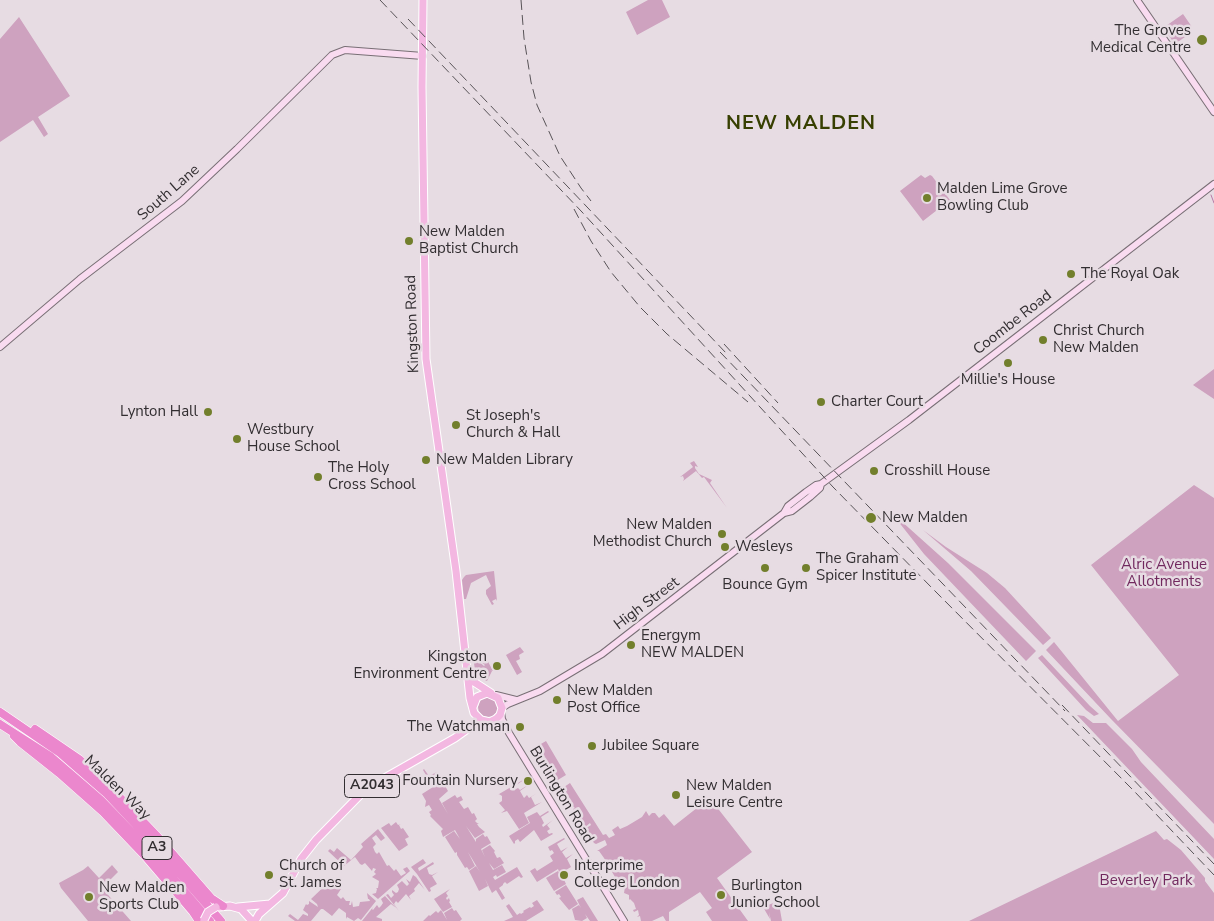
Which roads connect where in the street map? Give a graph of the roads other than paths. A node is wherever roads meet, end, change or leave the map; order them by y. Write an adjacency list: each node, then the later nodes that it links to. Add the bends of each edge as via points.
1 (423, 0): 3 (main road, Kingston Road)
2 (1137, 0): 4 (main road)
3 (423, 56): 6 (main road, South Lane, via 345,50 332,55 182,201 80,279); 8 (main road, Kingston Road, via 425,351)
4 (1214, 112)
5 (1211, 186): 7 (main road, Coombe Road)
6 (0, 347)
7 (832, 476): 10 (main road, High Street, via 788,506 784,513 602,654 552,684)
8 (468, 674): 9 (main road); 11 (main road, Kingston Road)
9 (493, 694): 10 (main road); 11 (main road, via 480,695 475,700); 12 (main road, via 500,701)
10 (517, 700): 12 (main road, High Street)
11 (474, 710): 14 (main road, via 478,718); 16 (main road)
12 (502, 710): 14 (main road, via 498,717); 17 (main road, Burlington Road)
13 (0, 712): 19 (highway, via 13,716 79,760 133,810); 22 (highway, Malden Way / A3, via 60,753 107,794)
14 (488, 722): 16 (main road, A2043); 17 (main road, Burlington Road, via 498,724)
15 (0, 724): 21 (highway, Malden Way / A3, via 50,756 101,800 147,848)
16 (469, 728): 18 (main road, A2043, via 374,784 355,799 300,859 283,894)
17 (508, 733): 24 (main road, Burlington Road)
18 (271, 904): 20 (main road); 23 (main road, A2043)
19 (220, 907): 20 (main road); 21 (main road, bridge, via 208,912)
20 (235, 907): 23 (main road)
21 (204, 921)
22 (221, 921)
23 (253, 921)
24 (624, 921)

